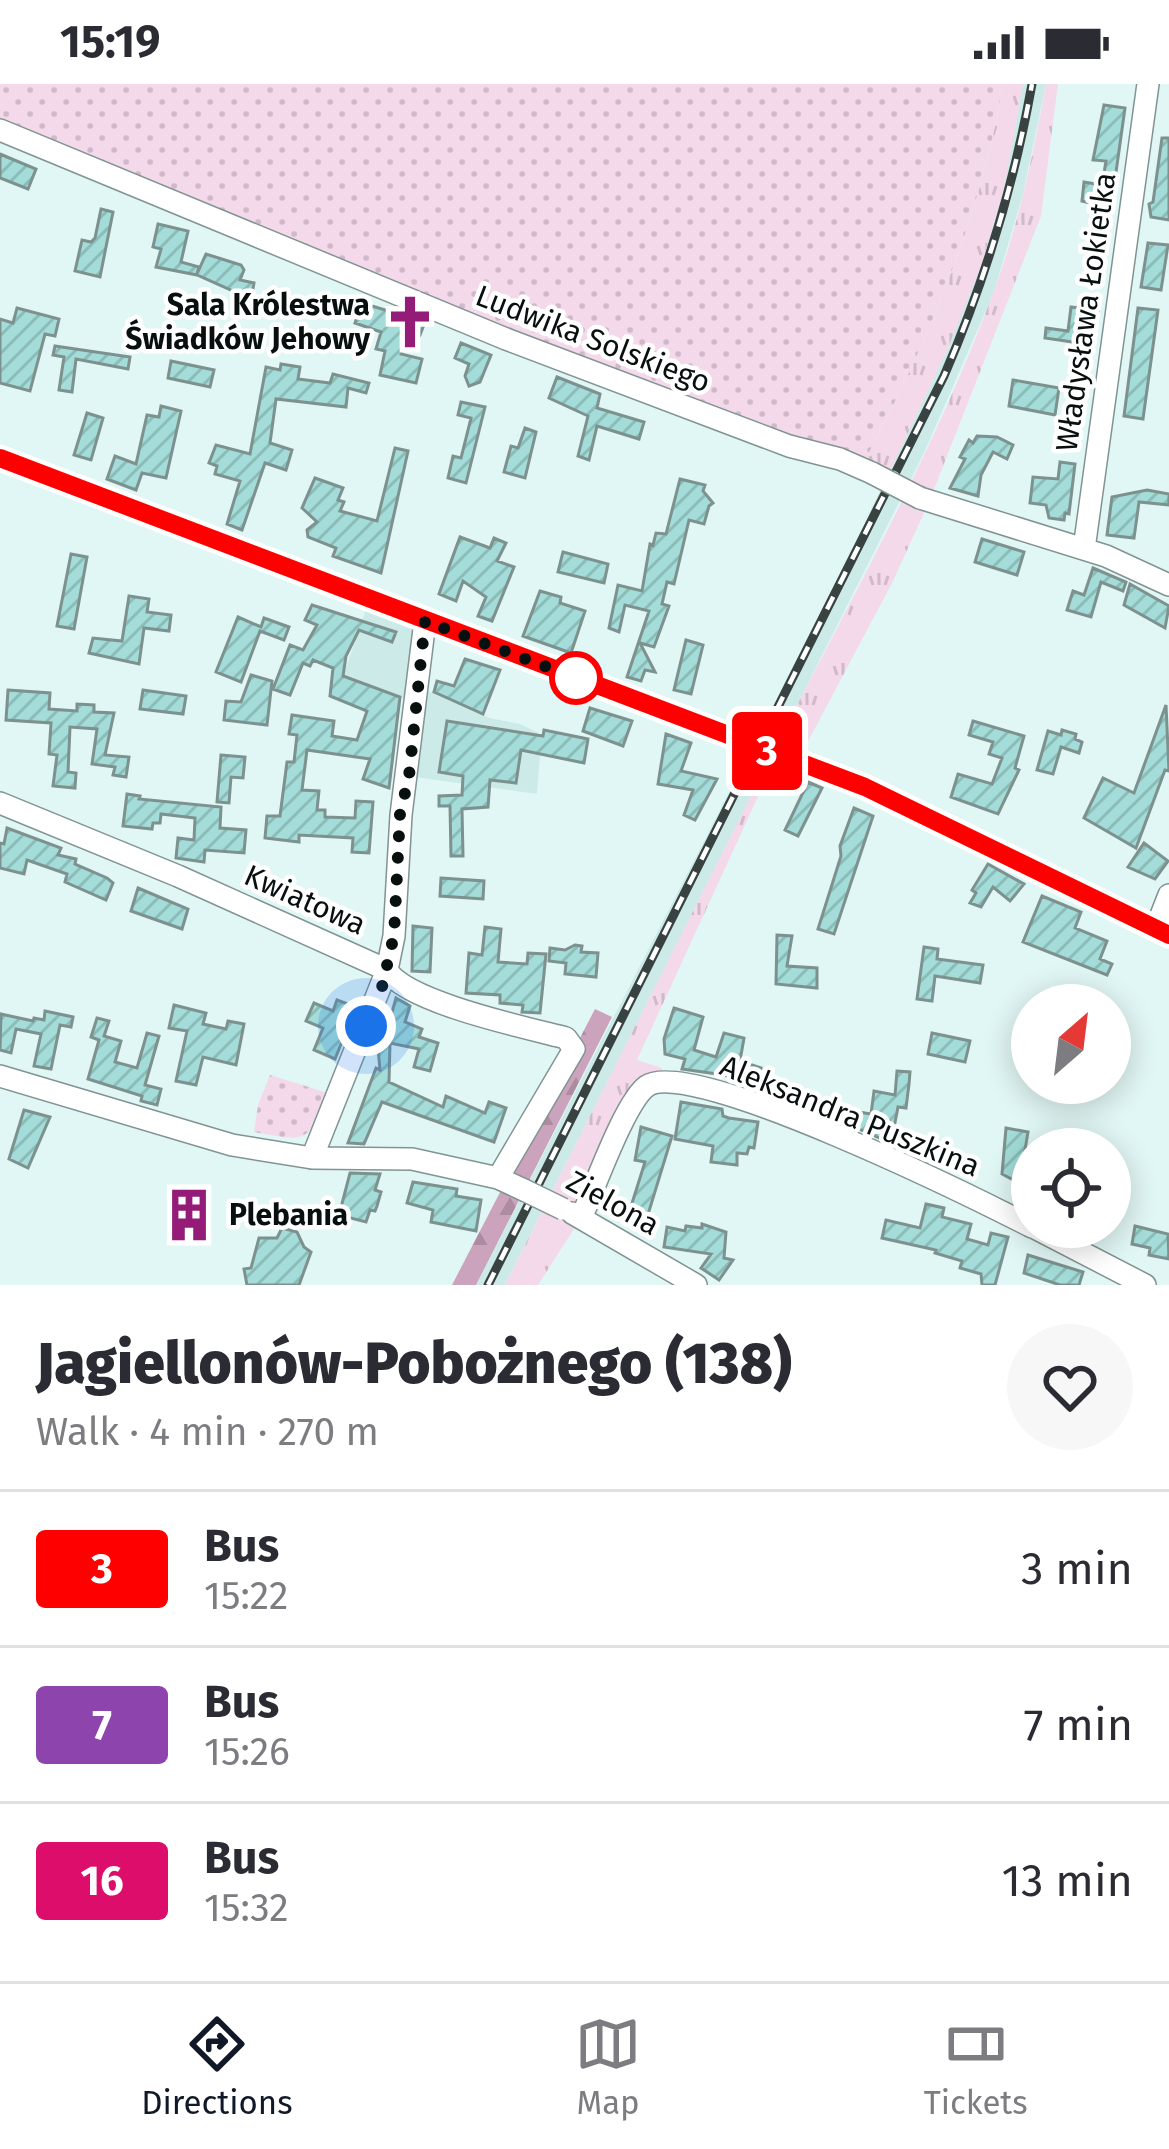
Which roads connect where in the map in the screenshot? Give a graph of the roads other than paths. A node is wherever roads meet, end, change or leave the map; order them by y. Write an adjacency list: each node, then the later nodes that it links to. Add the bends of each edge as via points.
1 (1148, 84): 4 (street, Władysława Łokietka)
2 (0, 130): 4 (street, Ludwika Solskiego, bridge, via 509,340 840,458 920,498)
3 (0, 458): 6 (street)
4 (1084, 549): 5 (street, Ludwika Solskiego)
5 (1169, 585)
6 (425, 621): 9 (street, via 865,787); 10 (street)
7 (0, 803): 10 (street, Kwiatowa)
8 (1169, 896): 9 (street)
9 (1162, 932)
10 (387, 970): 12 (street); 13 (street, Kwiatowa, via 397,985 566,1038 574,1048)
11 (0, 1076): 12 (street, Zielona, via 232,1145)
12 (312, 1158): 13 (street, Zielona, via 384,1156)
13 (498, 1178): 14 (street, Zielona, bridge)
14 (572, 1213): 15 (street, Aleksandra Puszkina, via 634,1100 668,1079 800,1121); 17 (street, Zielona)
15 (1011, 1217)
16 (1073, 1248): 18 (street, Aleksandra Puszkina)
17 (696, 1285)
18 (1145, 1285)

